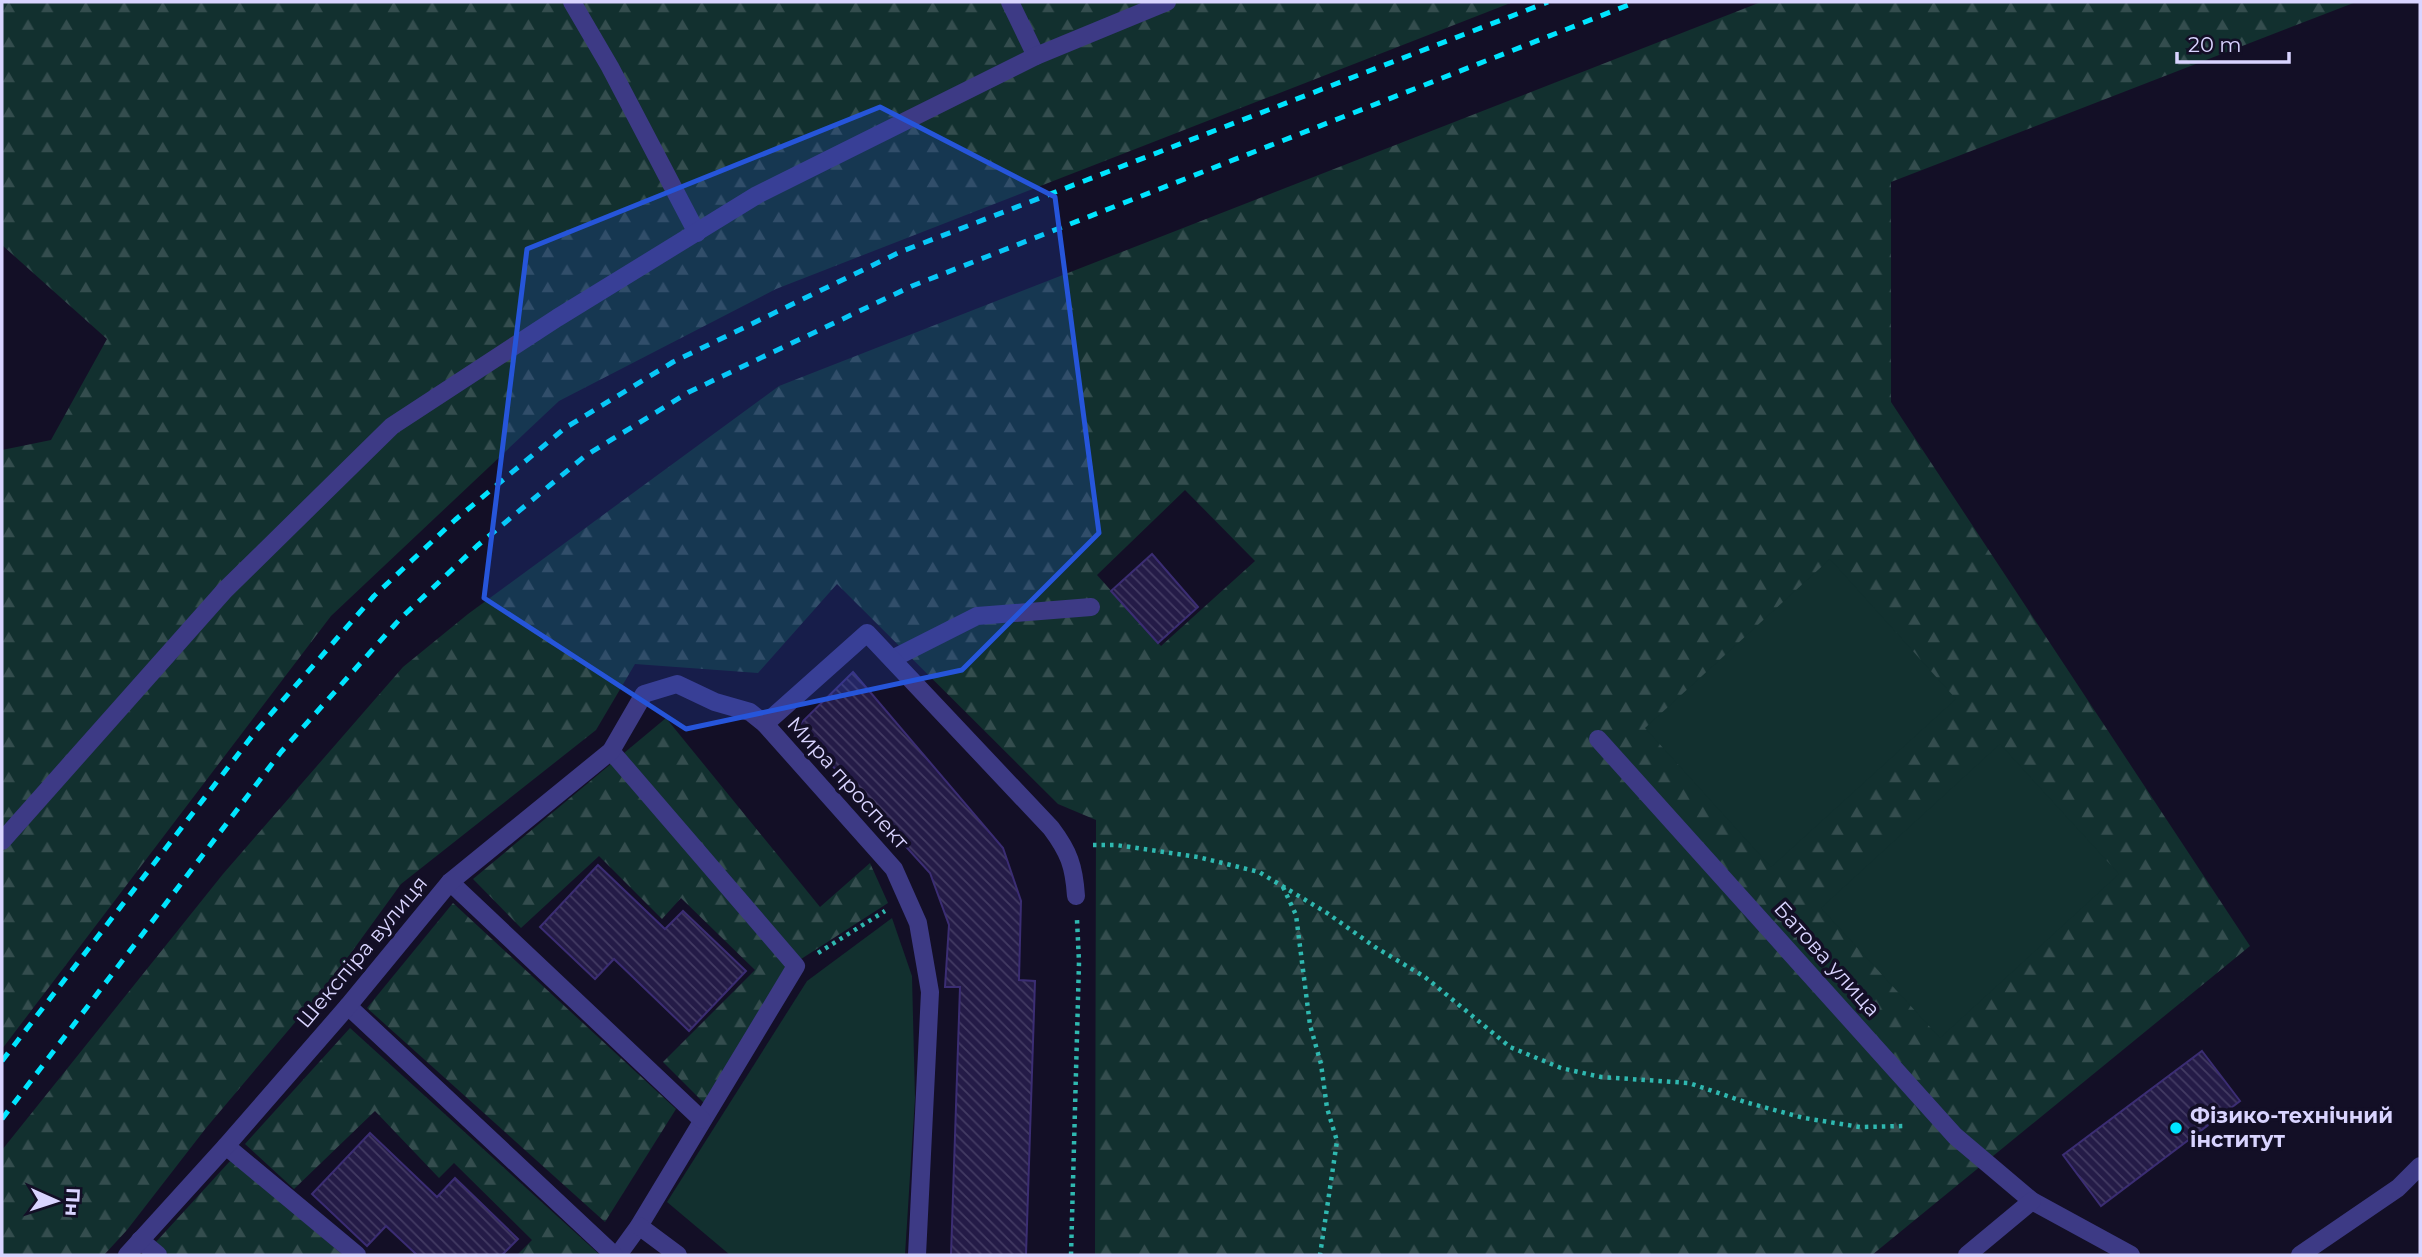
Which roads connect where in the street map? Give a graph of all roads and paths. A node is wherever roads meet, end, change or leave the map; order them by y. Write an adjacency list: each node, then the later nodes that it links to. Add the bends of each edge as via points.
1 (572, 2): 5 (lane)
2 (1010, 2): 4 (lane)
3 (1167, 2): 4 (lane)
4 (1036, 56): 5 (lane, via 757,195)
5 (697, 233): 11 (lane, via 392,426 225,590)
6 (1091, 607): 7 (lane, via 977,616)
7 (892, 659): 8 (lane, Мира проспект, via 867,633); 12 (lane)
8 (765, 724): 10 (lane, Шекспіра вулиця, via 750,712 677,684 644,694); 16 (lane, Мира проспект, via 894,869)
9 (1598, 739): 20 (lane, Батова улица)
10 (611, 751): 13 (lane, Шекспіра вулиця); 17 (lane)
11 (2, 841)
12 (1064, 845): 14 (path, via 1116,845 1198,857 1259,872); 15 (lane, via 1074,869)
13 (450, 882): 18 (lane, Шекспіра вулиця); 19 (lane)
14 (1282, 886): 20 (path, via 1424,977 1510,1047 1561,1068 1601,1077 1689,1083 1745,1102 1860,1127 1902,1125); 33 (path, via 1296,915 1310,1025 1337,1141)
15 (1076, 896): 32 (path, via 1079,961)
16 (907, 898): 17 (path); 31 (lane, Мира проспект, via 918,923 930,992)
17 (796, 966): 19 (lane)
18 (348, 1006): 21 (lane, Шекспіра вулиця); 29 (lane)
19 (702, 1120): 24 (lane)
20 (1955, 1136): 23 (lane, Батова улица)
21 (226, 1146): 25 (lane, Шекспіра вулиця); 28 (lane)
22 (2420, 1166): 36 (lane, via 2398,1188)
23 (2032, 1201): 34 (lane); 35 (lane, Батова улица)
24 (639, 1226): 29 (lane); 30 (lane)
25 (140, 1240): 26 (lane, Шекспіра вулиця); 27 (lane)
26 (127, 1255)
27 (158, 1255)
28 (357, 1255)
29 (616, 1255)
30 (678, 1255)
31 (917, 1255)
32 (1070, 1255)
33 (1320, 1255)
34 (1966, 1255)
35 (2131, 1255)
36 (2300, 1255)

